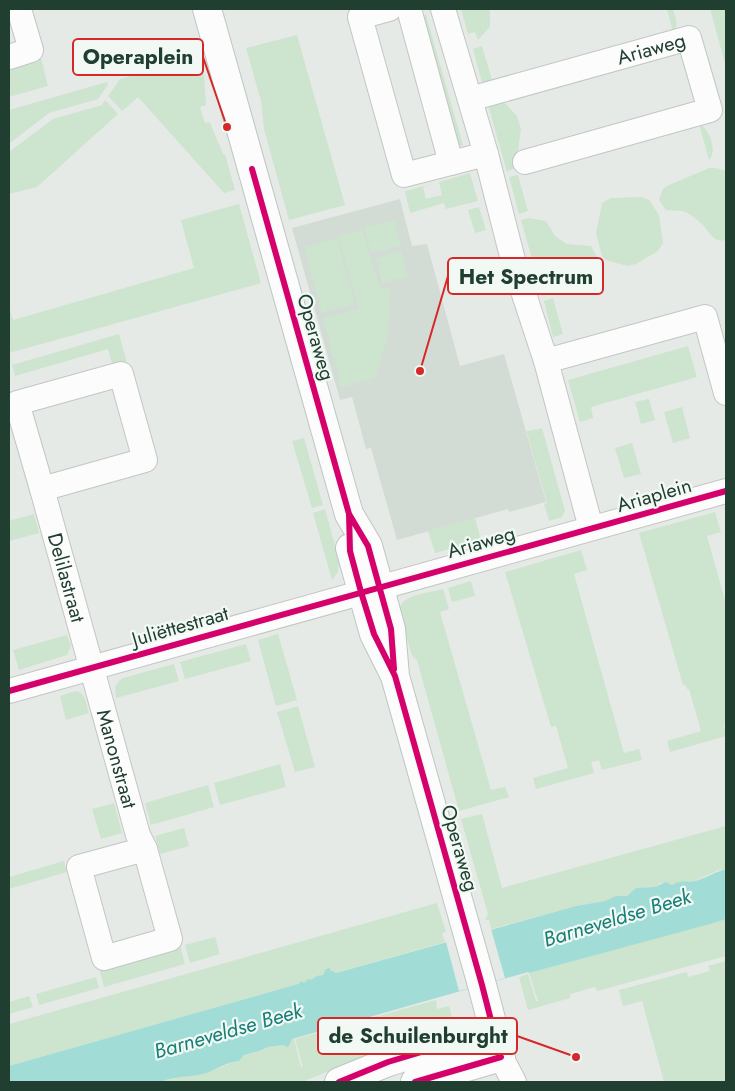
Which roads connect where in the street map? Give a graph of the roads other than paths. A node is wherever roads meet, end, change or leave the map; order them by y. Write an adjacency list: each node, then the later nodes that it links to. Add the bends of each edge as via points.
1 (18, 9): 6 (street, via 30,50)
2 (207, 9): 16 (street, Operaweg, via 349,514 368,546)
3 (389, 9): 10 (street, via 360,17 404,175)
4 (409, 9): 10 (street)
5 (443, 9): 7 (street)
6 (9, 57)
7 (470, 99): 8 (street); 9 (street, Ariaweg, via 689,38 710,110)
8 (486, 154): 10 (street); 11 (street, via 514,264)
9 (525, 162)
10 (451, 163)
11 (546, 361): 12 (street, via 705,317); 15 (street)
12 (726, 393)
13 (42, 489): 13 (street, Delilastraat, via 17,403 121,374 145,460); 17 (street, Delilastraat)
14 (726, 491): 15 (street, Ariaplein)
15 (591, 528): 16 (street, Ariaweg)
16 (370, 590): 17 (street, Juliëttestraat); 20 (street, Operaweg, via 392,629 394,676)
17 (92, 668): 18 (street, Juliëttestraat); 19 (street, Manonstraat, via 138,835)
18 (9, 692)
19 (145, 849): 19 (street, Manonstraat, via 79,868 104,958 170,939)
20 (493, 1028): 21 (street, Operaweg); 22 (street, via 388,1062)
21 (501, 1057): 23 (street); 24 (street)
22 (350, 1080)
23 (415, 1082)
24 (514, 1082)

